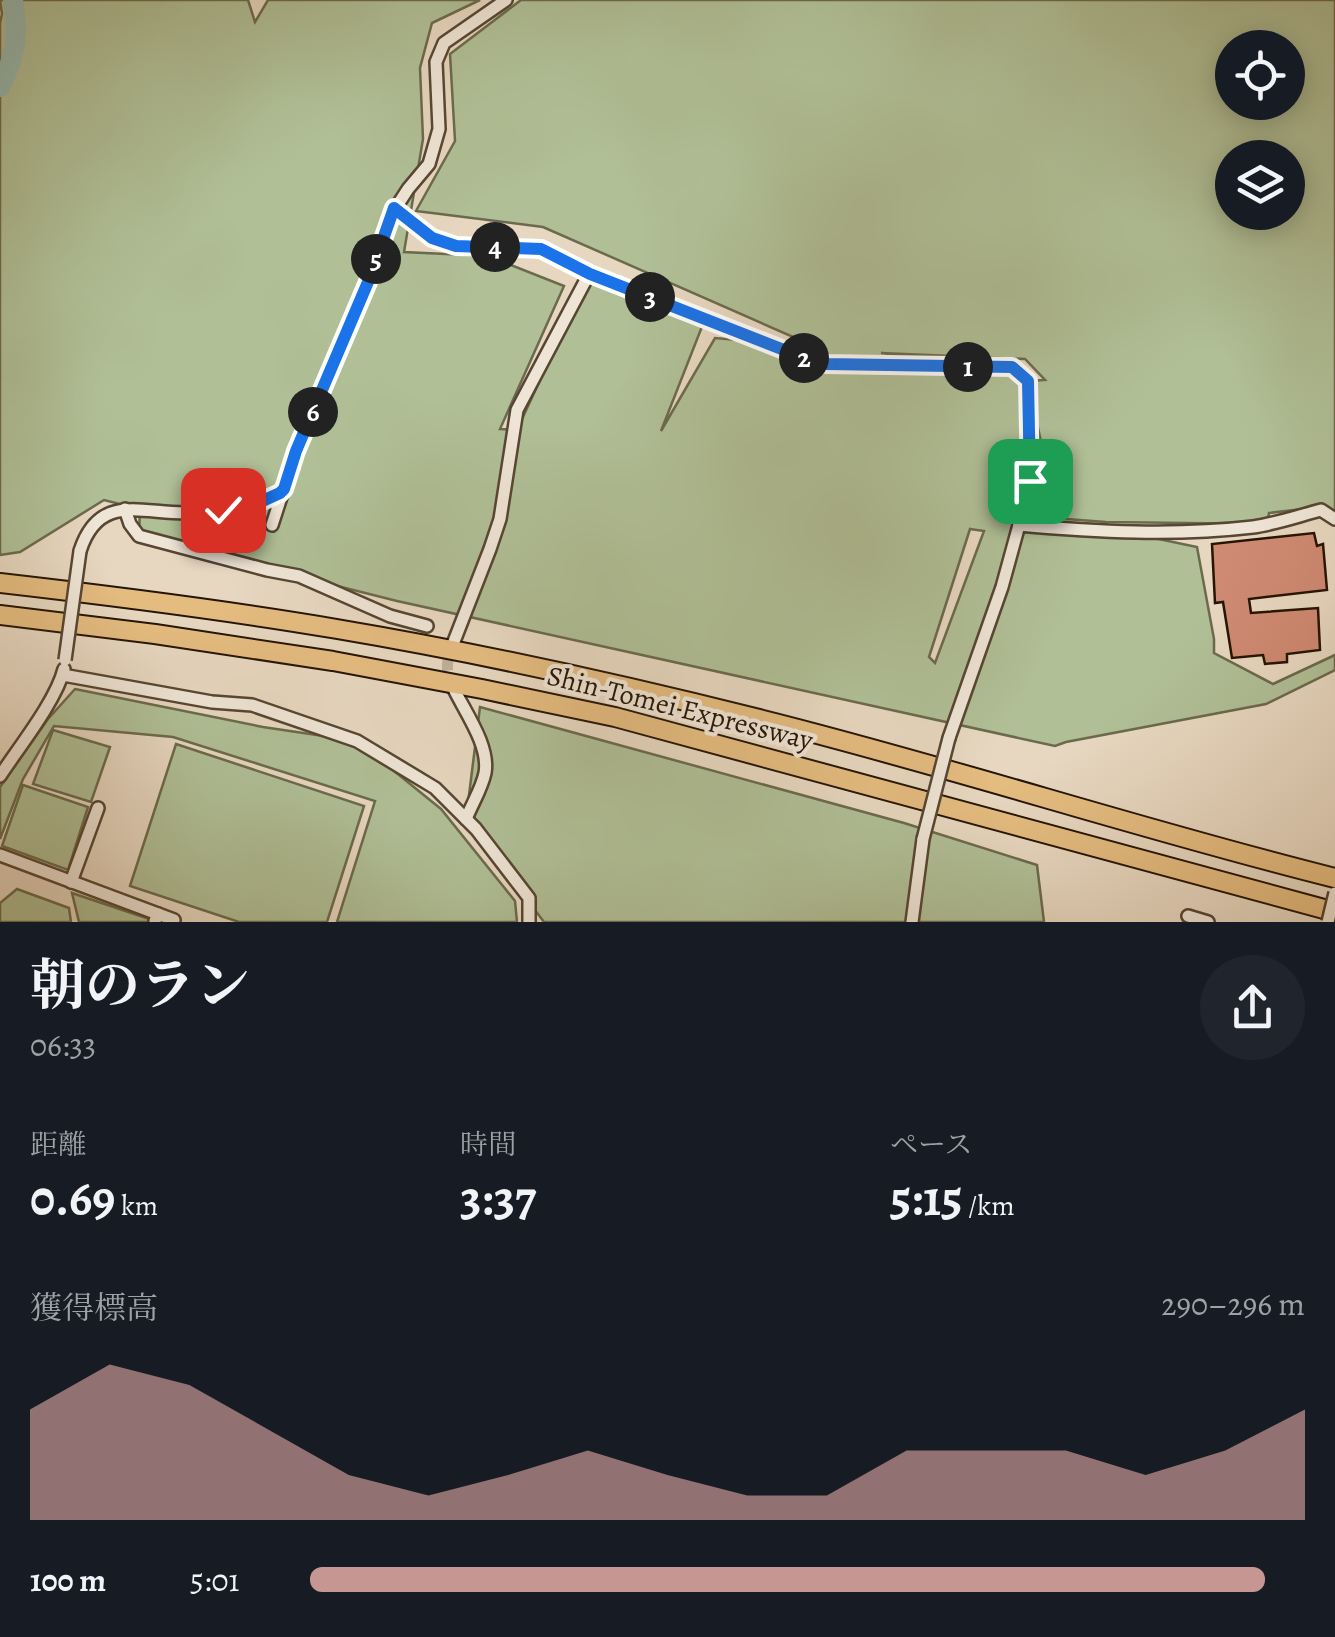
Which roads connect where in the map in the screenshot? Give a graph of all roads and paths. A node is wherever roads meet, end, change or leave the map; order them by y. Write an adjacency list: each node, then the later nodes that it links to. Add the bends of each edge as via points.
1 (506, 0): 2 (street, via 444,43 436,62 439,129 429,164)
2 (394, 208): 3 (street, via 432,238 456,246 541,249); 4 (street)
3 (590, 274): 8 (street, via 826,364 1012,367 1028,381 1030,481); 12 (street, via 517,410 500,519)
4 (284, 489): 5 (street, via 247,508); 7 (street)
5 (126, 510): 11 (street, via 139,536 299,576); 13 (street, bridge, via 112,512 85,534)
6 (1335, 519): 8 (street, via 1320,510 1255,527 1097,532)
7 (272, 525)
8 (1019, 525): 27 (street, bridge, via 949,738 923,839)
9 (0, 583): 19 (highway, Shin-Tomei Expressway, via 338,629 618,686)
10 (0, 615): 22 (highway, Shin-Tomei Expressway, via 333,661 615,717)
11 (428, 626)
12 (453, 644)
13 (63, 675): 15 (street); 17 (street, via 252,706 308,722 413,773)
14 (454, 689): 17 (street, via 486,758)
15 (0, 776)
16 (98, 808): 20 (street)
17 (466, 818): 26 (street, via 529,898)
18 (0, 855): 20 (street)
19 (1335, 878)
20 (71, 882): 24 (street)
21 (1335, 894): 29 (street, bridge)
22 (1335, 912)
23 (1188, 916): 28 (street)
24 (156, 918): 25 (street)
25 (174, 920)
26 (529, 922)
27 (912, 922)
28 (1208, 922)
29 (1328, 922)

